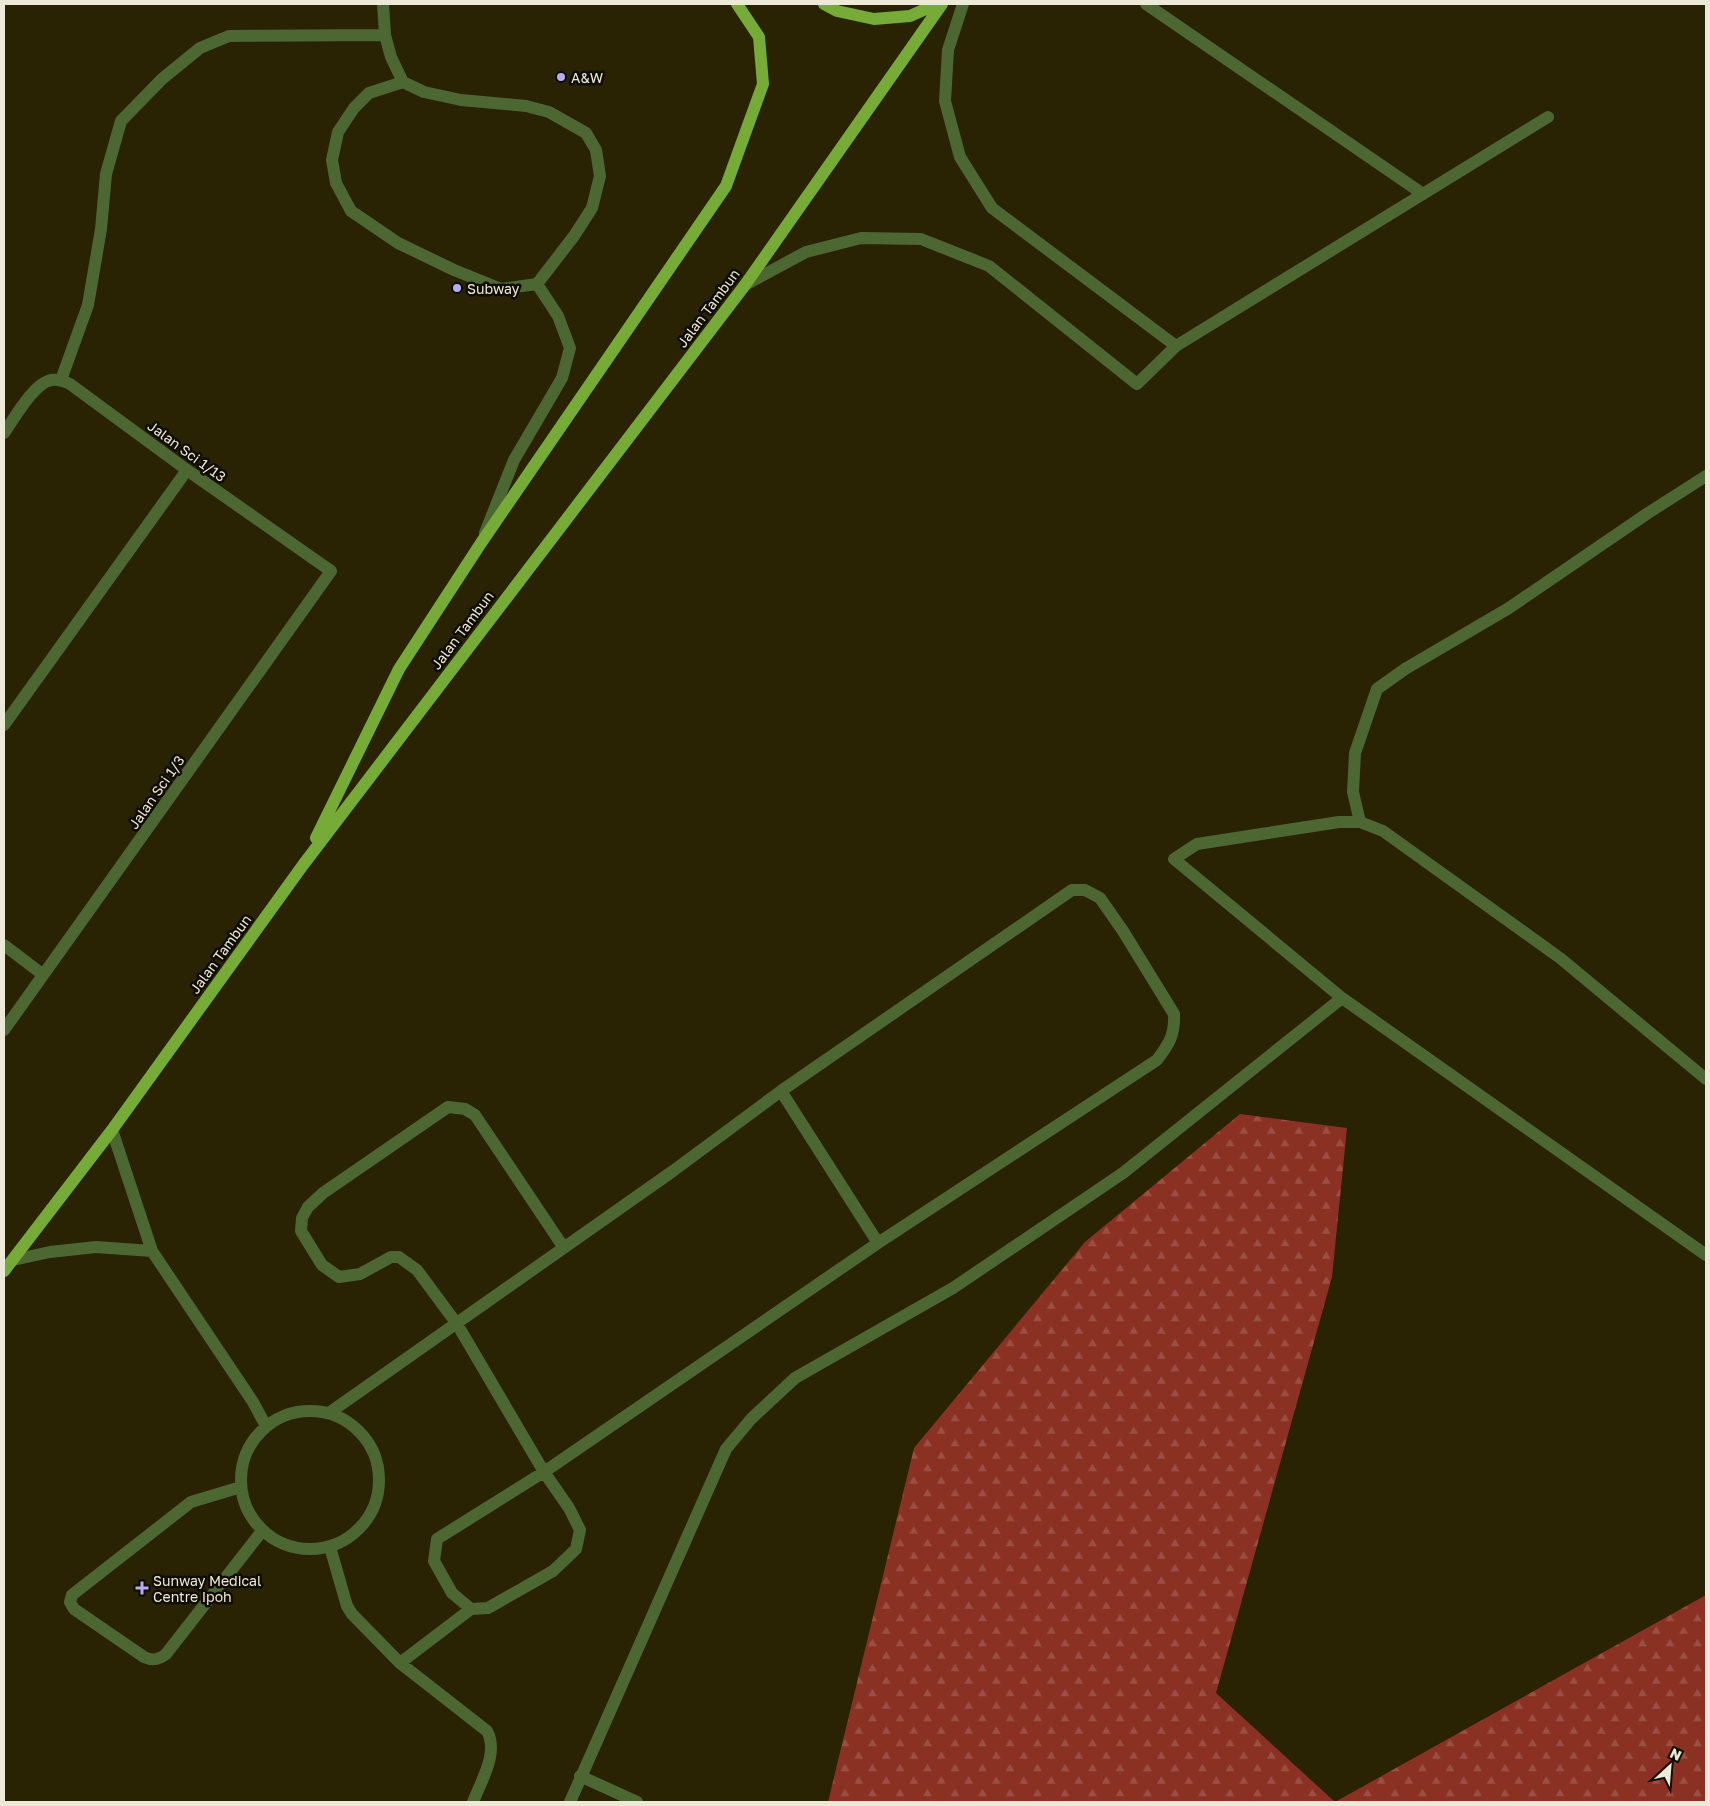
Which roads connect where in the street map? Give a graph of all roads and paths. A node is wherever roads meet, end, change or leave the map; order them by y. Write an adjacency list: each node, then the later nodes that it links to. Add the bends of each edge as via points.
1 (383, 4): 8 (street)
2 (737, 4): 19 (main road, via 759,37 763,84 726,186)
3 (824, 4): 4 (main road, via 837,11 874,19 910,16)
4 (937, 4)
5 (942, 4): 13 (main road, Jalan Tambun)
6 (963, 4): 14 (street, via 948,50 945,101 960,157 992,208)
7 (1146, 4): 11 (street)
8 (385, 35): 9 (street); 15 (street, via 229,36 200,48 162,79 121,121 106,174 88,306)
9 (403, 82): 12 (street, via 424,92 461,100 526,106 549,112 586,133 596,150 600,176 592,208); 12 (street, via 370,93 354,108 338,132 332,160 336,183 351,211 398,243 500,289)
10 (1548, 117): 11 (street)
11 (1423, 194): 14 (street)
12 (537, 284): 19 (street, via 558,316 570,348 562,378 514,460)
13 (745, 285): 14 (street, via 806,252 861,238 921,239 989,266 1137,384); 23 (main road, Jalan Tambun)
14 (1176, 346)
15 (61, 380): 16 (street, via 42,383); 17 (street, Jalan Sci 1/13)
16 (4, 433)
17 (187, 470): 20 (street, Jalan Sci 1/13); 21 (street)
18 (1706, 476): 22 (street, via 1509,608 1377,689 1355,753 1353,792)
19 (481, 542): 23 (main road, via 399,669)
20 (330, 571): 25 (street, Jalan Sci 1/3)
21 (4, 725)
22 (1360, 822): 26 (street, via 1339,822 1198,844 1174,859); 28 (street, via 1383,830 1560,958)
23 (303, 865): 30 (main road, Jalan Tambun)
24 (4, 946): 25 (street)
25 (42, 974): 27 (street, Jalan Sci 1/3)
26 (1342, 998): 34 (street); 46 (street, via 1123,1173 952,1288 796,1378 751,1419 726,1449)
27 (4, 1030)
28 (1706, 1079)
29 (781, 1091): 31 (street); 31 (street, via 1072,890 1086,890 1100,898 1123,931 1174,1014 1172,1036 1157,1060); 32 (street)
30 (112, 1130): 33 (street); 35 (main road, Jalan Tambun)
31 (878, 1243): 40 (street)
32 (564, 1248): 37 (street); 37 (street, via 475,1115 465,1109 448,1107 323,1193 308,1207 302,1218 302,1231 322,1265 340,1277 360,1274 399,1257 417,1270)
33 (152, 1251): 35 (street, via 96,1247); 39 (street)
34 (1706, 1255)
35 (13, 1260): 36 (main road, Jalan Tambun)
36 (4, 1272)
37 (457, 1324): 38 (street); 40 (street)
38 (329, 1414): 39 (street, via 296,1412); 43 (street, via 359,1430 376,1458 380,1475 380,1492 367,1522 355,1535)
39 (266, 1426): 41 (street, via 246,1453)
40 (544, 1472): 44 (street, via 436,1539 434,1561 452,1593); 44 (street, via 580,1530 576,1548 554,1571 488,1608)
41 (241, 1487): 42 (street, via 244,1502); 42 (street, via 192,1502 72,1595 70,1602 144,1657 160,1659)
42 (262, 1531): 43 (street, via 291,1547 308,1550)
43 (330, 1547): 45 (street, via 347,1606)
44 (471, 1609): 45 (street)
45 (400, 1662): 47 (street, via 487,1731 491,1738 490,1758)
46 (580, 1776): 48 (street); 49 (street)
47 (473, 1802)
48 (570, 1802)
49 (637, 1802)

